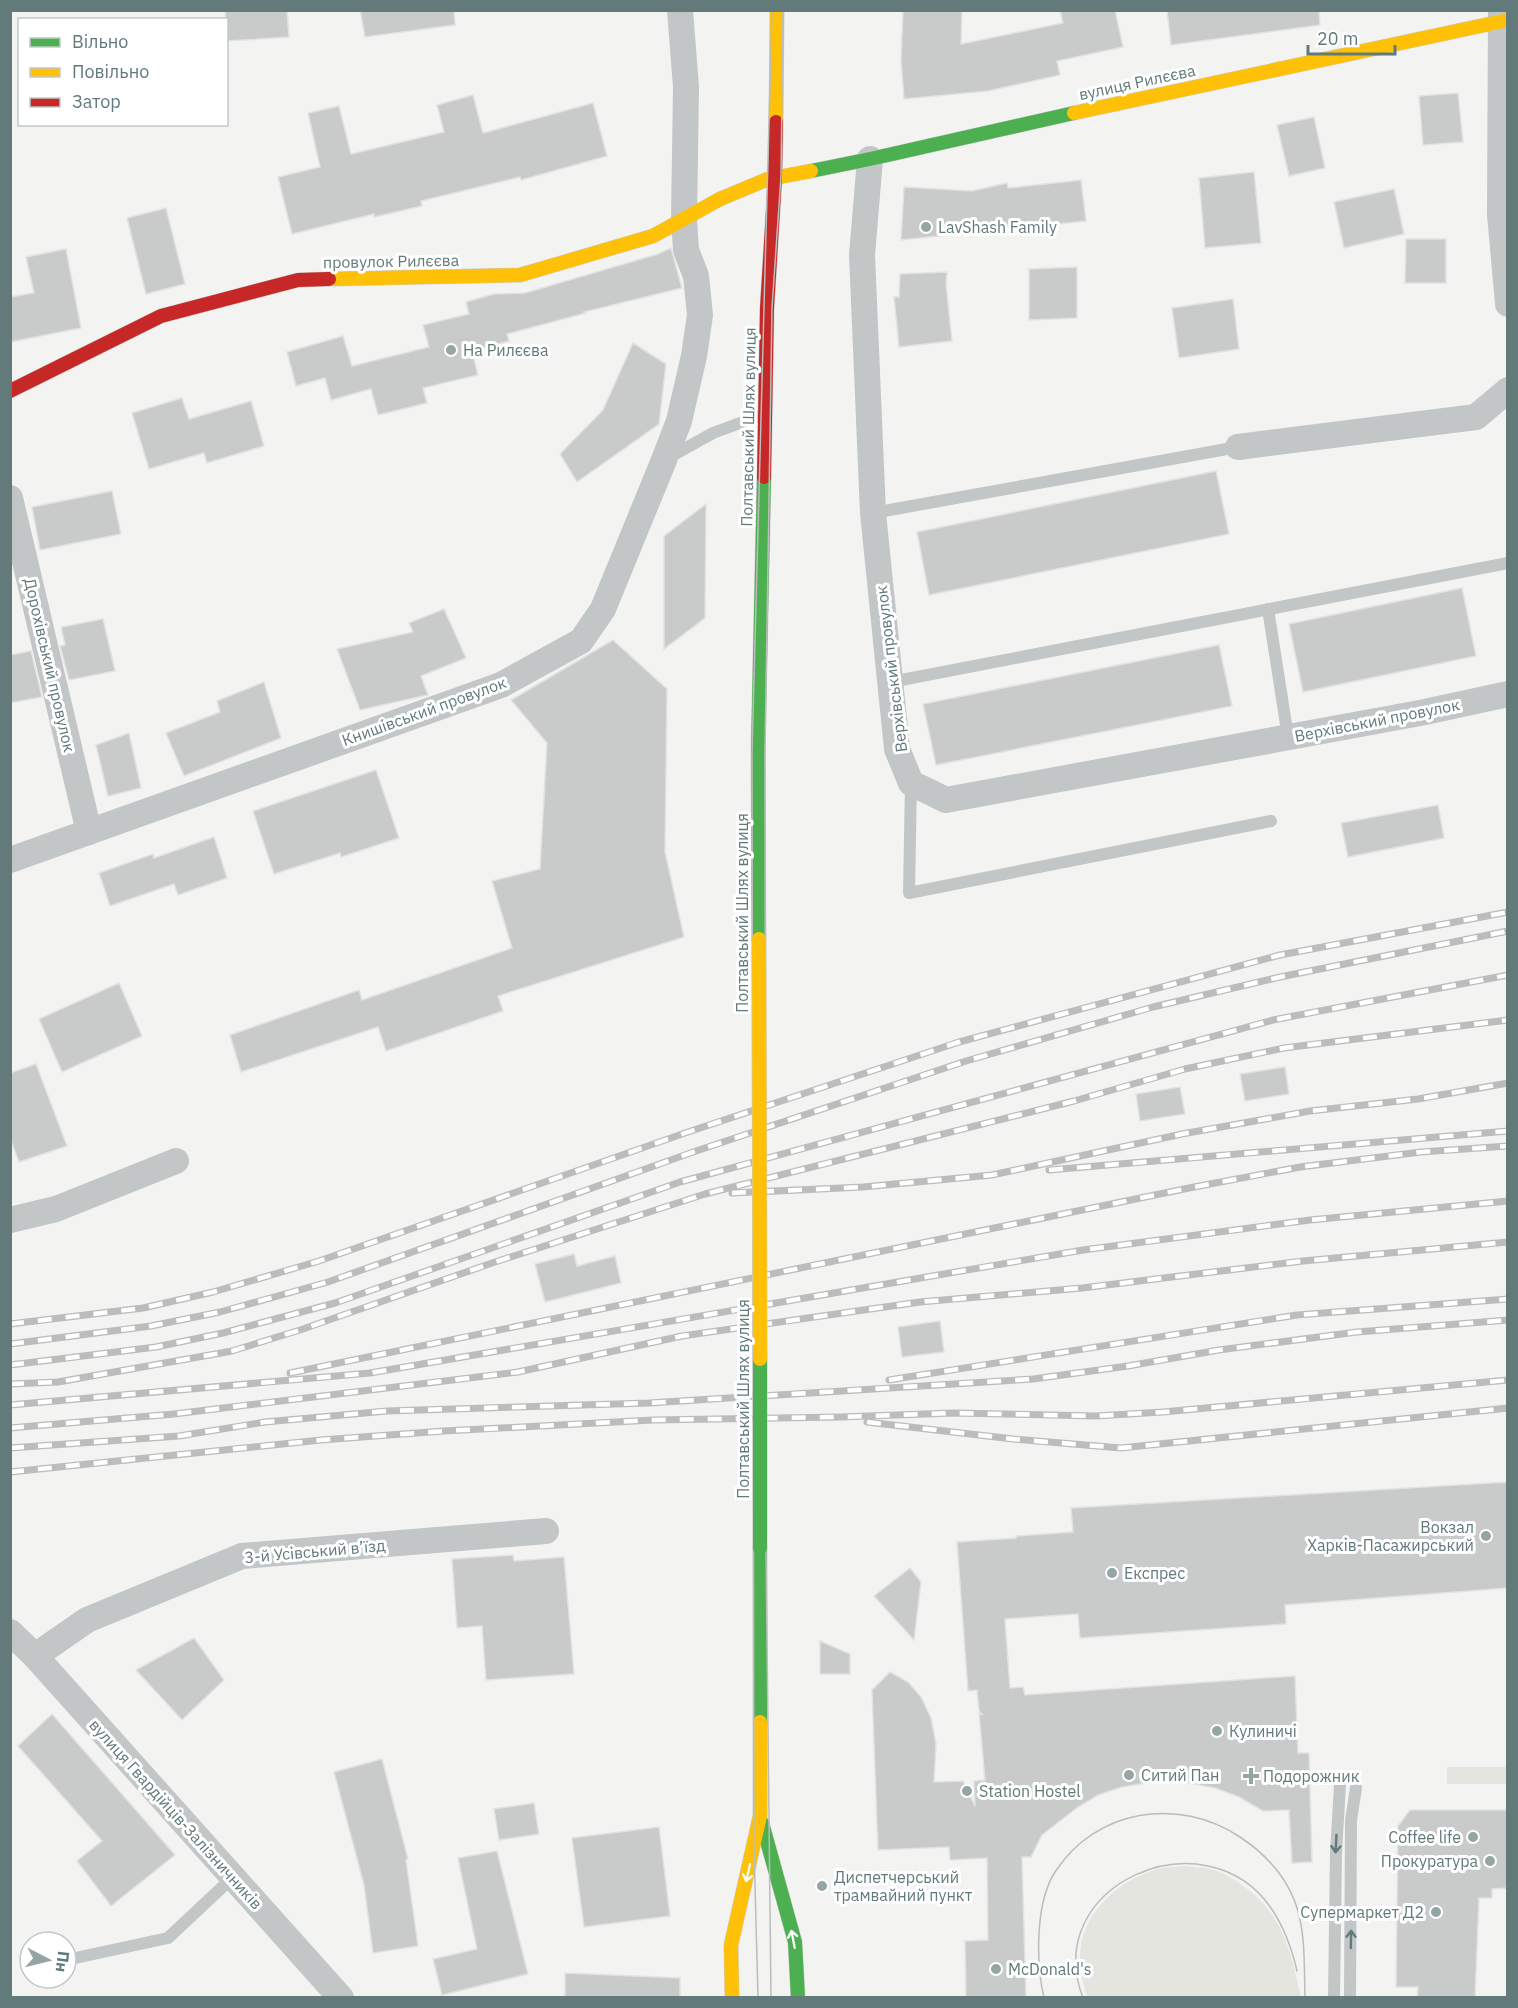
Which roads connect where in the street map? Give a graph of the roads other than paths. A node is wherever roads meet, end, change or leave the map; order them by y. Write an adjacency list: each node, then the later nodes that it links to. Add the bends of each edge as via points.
1 (680, 10): 6 (street, Книшівський провулок, via 686,87)
2 (777, 10): 5 (main road, Полтавський Шлях вулиця)
3 (1503, 17): 4 (main road, вулиця Рилєєва); 7 (street, via 1500,214)
4 (870, 159): 5 (main road, вулиця Рилєєва); 14 (street, Верхівський провулок, via 862,255)
5 (775, 178): 6 (main road, провулок Рилєєва, via 720,199); 10 (main road, Полтавський Шлях вулиця, via 767,308)
6 (684, 219): 9 (main road, провулок Рилєєва, via 653,236 520,275 298,280 161,316); 12 (street, Книшівський провулок, via 686,250 696,276 700,315 679,421)
7 (1508, 304)
8 (1508, 390): 11 (street, via 1476,417)
9 (10, 391)
10 (766, 413): 12 (lane, via 713,433); 31 (main road, Полтавський Шлях вулиця, bridge, via 758,752)
11 (1238, 447): 14 (lane)
12 (664, 459): 22 (street, Книшівський провулок, via 603,609 581,641 501,685)
13 (10, 498): 22 (street, Дорохівський провулок)
14 (873, 513): 17 (street, Верхівський провулок)
15 (1506, 567): 16 (lane)
16 (1268, 609): 17 (lane); 19 (lane)
17 (891, 682): 20 (street, Верхівський провулок, via 897,749)
18 (1508, 694): 19 (street, Верхівський провулок)
19 (1288, 737): 20 (street, Верхівський провулок, via 946,800)
20 (911, 783): 21 (lane, via 909,893)
21 (1271, 821)
22 (89, 832): 23 (street, Книшівський провулок)
23 (10, 860)
24 (176, 1161): 25 (street, via 56,1209)
25 (10, 1220)
26 (546, 1531): 28 (street, 3-й Усівський в’їзд, via 242,1556 87,1620)
27 (10, 1632): 28 (street, вулиця Гвардійців-Залізничників)
28 (35, 1656): 32 (street, вулиця Гвардійців-Залізничників)
29 (1340, 1785): 37 (lane, one-way to 37, via 1335,1853)
30 (1356, 1788): 38 (lane, one-way to 30, via 1351,1820)
31 (760, 1816): 35 (main road, Полтавський Шлях вулиця, one-way to 35, via 731,1945); 36 (main road, Полтавський Шлях вулиця, one-way to 31, via 795,1942)
32 (232, 1878): 33 (lane, via 168,1938); 34 (street, вулиця Гвардійців-Залізничників)
33 (78, 1957)
34 (341, 1998)
35 (732, 1998)
36 (798, 1998)
37 (1334, 1998)
38 (1350, 1998)

